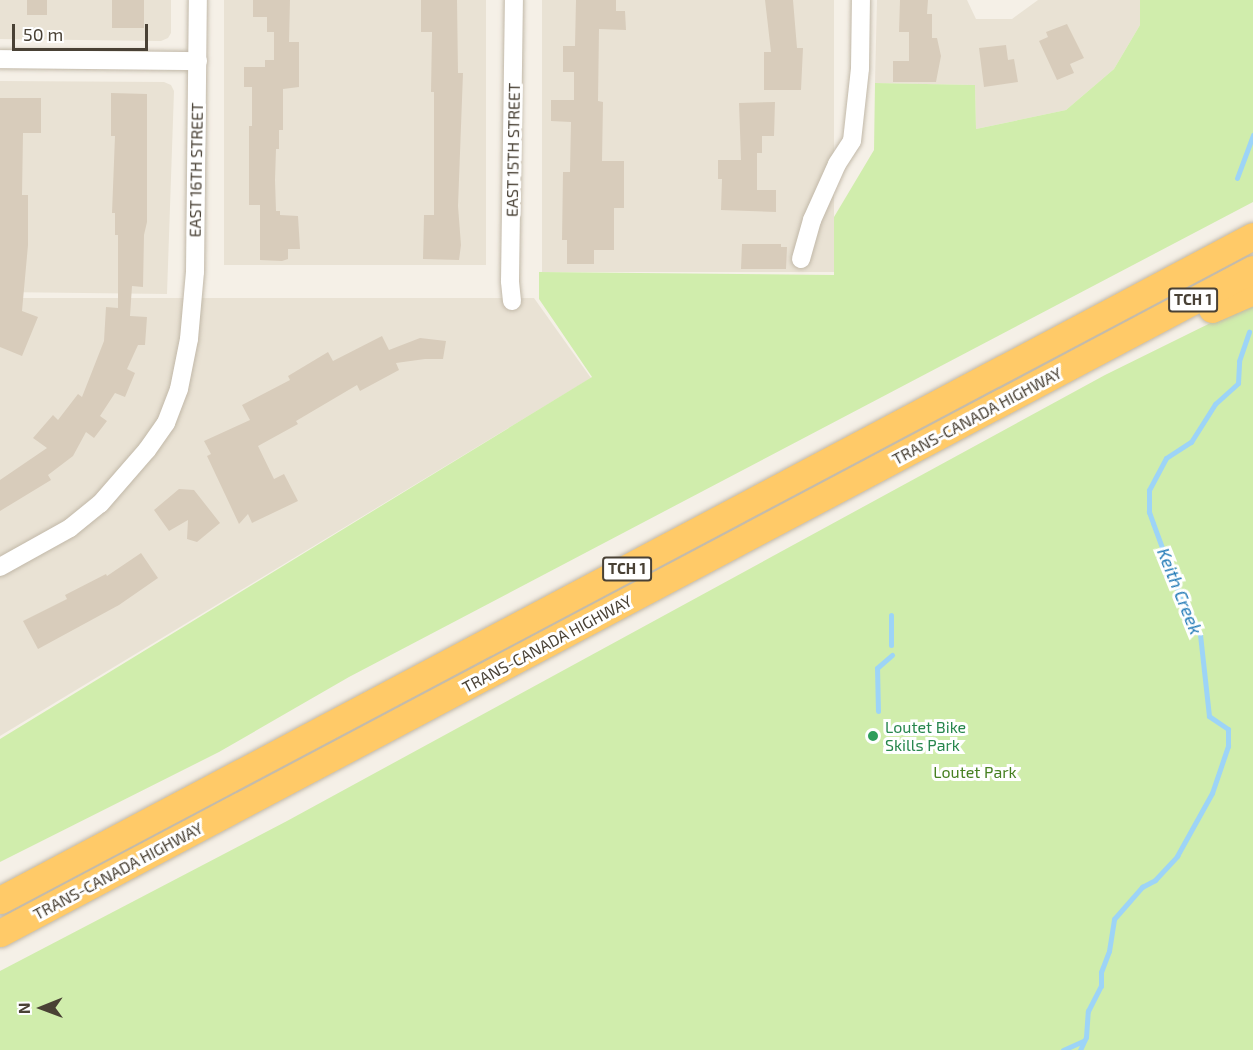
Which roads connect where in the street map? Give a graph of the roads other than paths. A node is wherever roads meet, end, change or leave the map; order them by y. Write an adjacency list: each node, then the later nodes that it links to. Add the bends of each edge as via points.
1 (198, 0): 5 (street, EAST 16TH STREET)
2 (514, 0): 10 (street, EAST 15TH STREET)
3 (861, 0): 7 (street, via 860,68 852,141 812,220)
4 (0, 59): 5 (street)
5 (198, 61): 12 (street, EAST 16TH STREET, via 195,272 189,339 179,388 166,423 130,472 100,504 70,528)
6 (1253, 236): 13 (highway, TRANS-CANADA HIGHWAY / TCH 1)
7 (801, 259)
8 (1253, 269): 11 (highway, TRANS-CANADA HIGHWAY / TCH 1)
9 (1253, 291): 11 (highway, via 1217,307)
10 (512, 301)
11 (1133, 332): 14 (highway, TRANS-CANADA HIGHWAY / TCH 1)
12 (0, 567)
13 (0, 900)
14 (0, 933)

